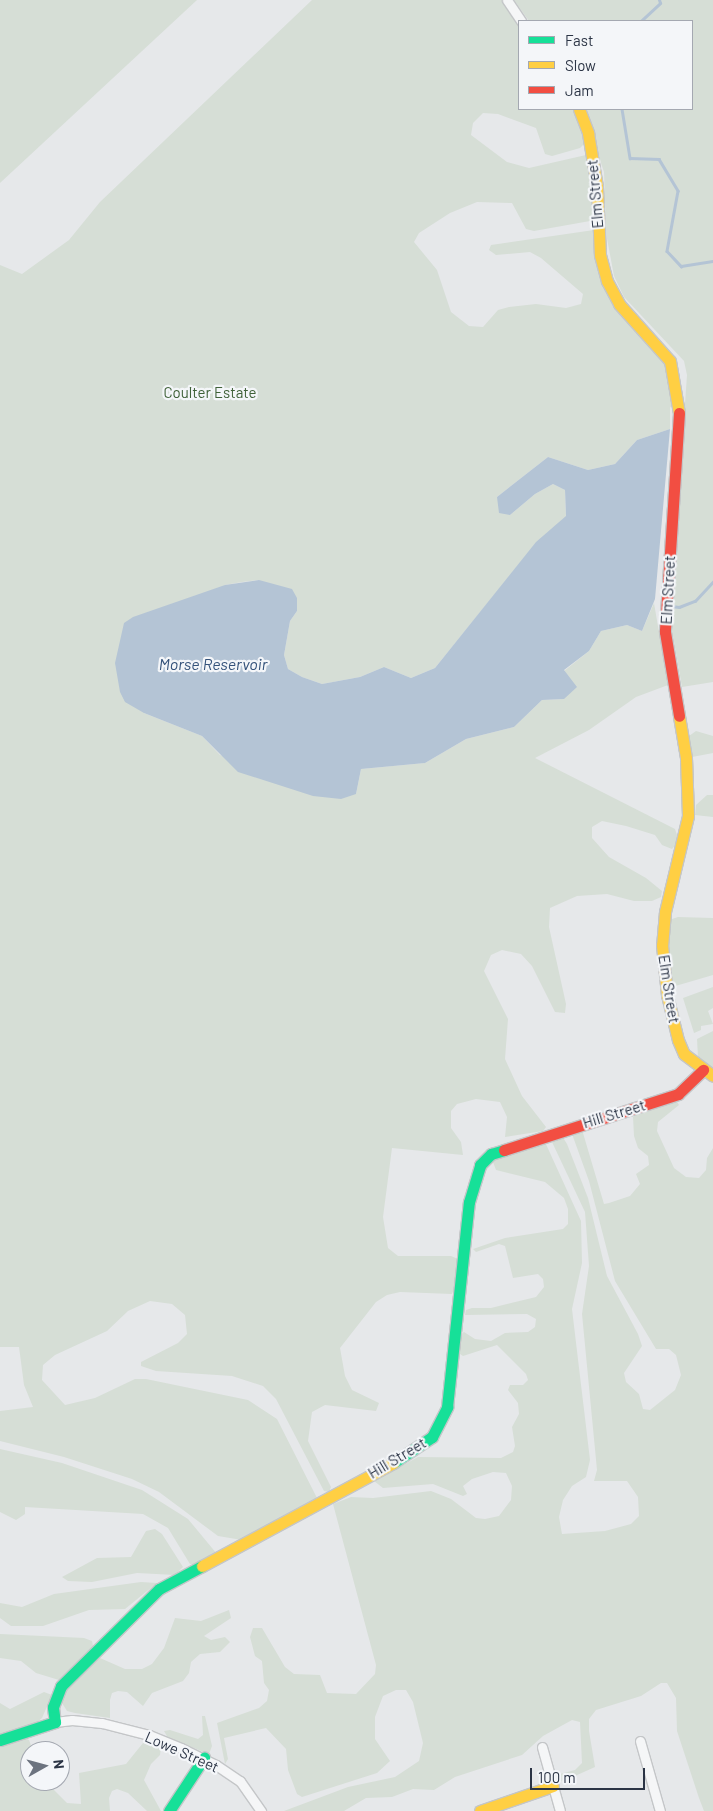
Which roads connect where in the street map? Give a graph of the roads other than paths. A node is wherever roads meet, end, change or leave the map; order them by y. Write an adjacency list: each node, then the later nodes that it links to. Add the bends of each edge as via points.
1 (507, 0): 2 (street)
2 (520, 20)
3 (579, 110): 4 (street, Elm Street, via 588,133 600,255 607,281 619,304 670,362 676,382 679,417 665,632 686,758 688,816 665,912 662,945 678,1040 684,1054)
4 (708, 1073): 5 (street, Hill Street, via 678,1094 491,1154 480,1165 473,1180 447,1407 432,1437 400,1459 159,1589 60,1686 53,1707)
5 (55, 1722): 6 (street); 9 (street, Lowe Street, via 72,1720 107,1724 154,1737)
6 (0, 1740)
7 (640, 1741): 15 (street)
8 (542, 1747): 10 (street)
9 (204, 1758): 11 (street); 12 (street, Lowe Street, via 240,1781)
10 (553, 1786): 13 (street); 14 (street)
11 (169, 1811)
12 (261, 1811)
13 (480, 1811)
14 (560, 1811)
15 (660, 1811)

